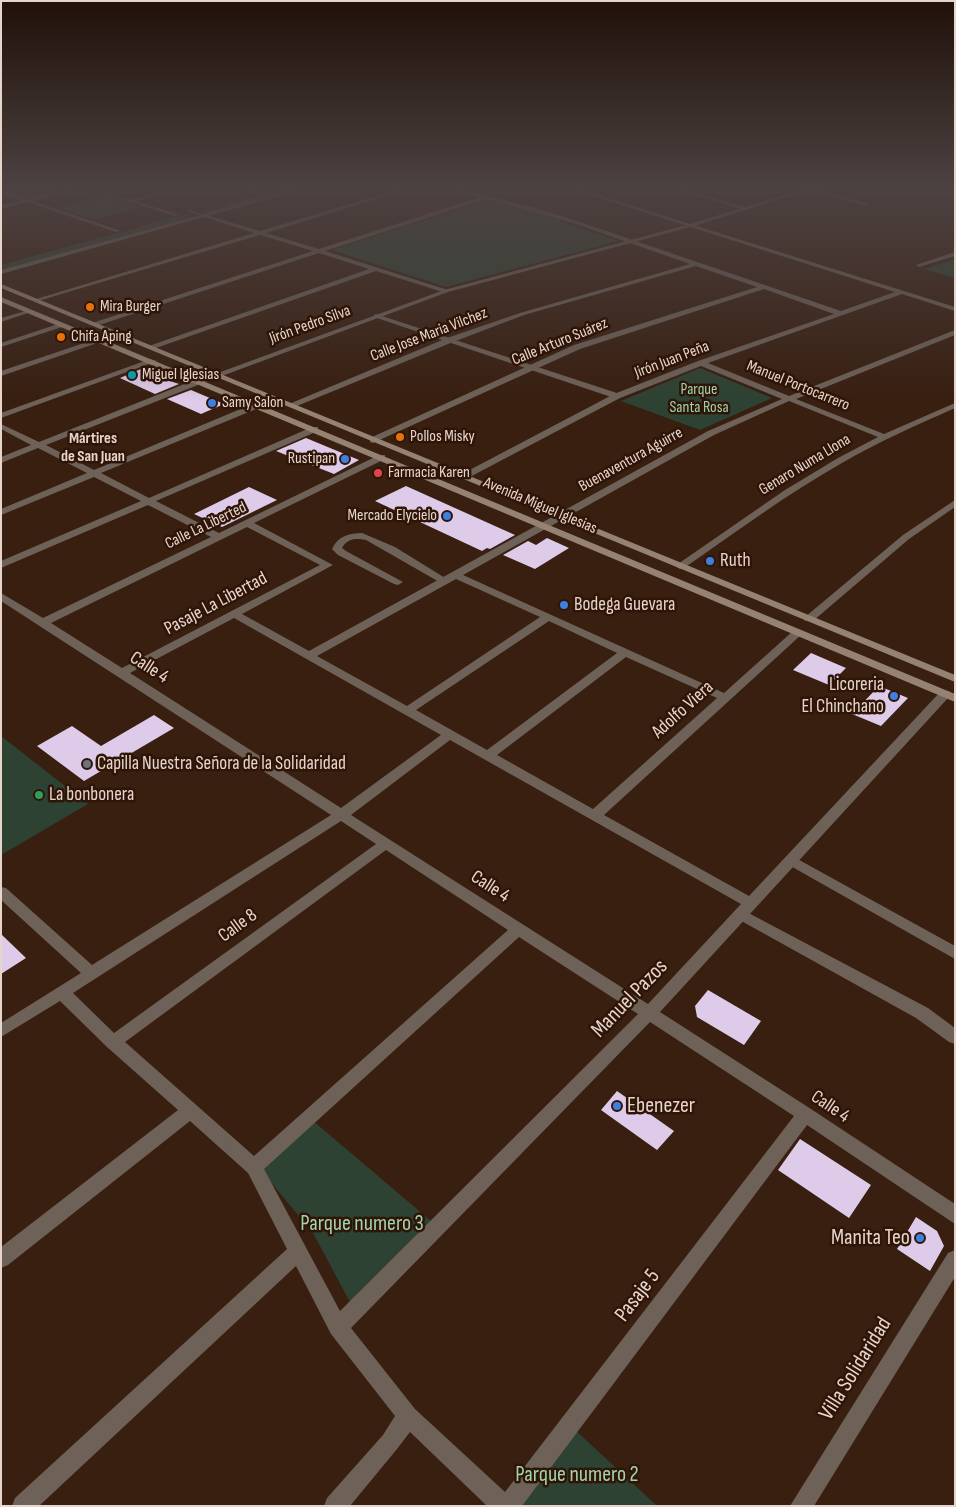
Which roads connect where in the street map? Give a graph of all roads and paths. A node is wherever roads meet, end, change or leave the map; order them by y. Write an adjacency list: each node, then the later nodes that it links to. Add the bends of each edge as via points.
1 (43, 260): 12 (street)
2 (169, 260): 18 (street)
3 (292, 260): 24 (street)
4 (346, 260): 11 (street)
5 (562, 260): 15 (street, Jirón Pedro Silva)
6 (684, 260): 9 (street)
7 (803, 260): 16 (street)
8 (934, 260): 10 (street)
9 (695, 264): 14 (street); 28 (street, Calle Jose Maria Vilchez, via 522,314)
10 (919, 265)
11 (375, 269): 15 (street); 30 (street)
12 (1, 272)
13 (1, 286): 18 (main road, Avenida Miguel Iglesias)
14 (764, 287): 21 (street); 33 (street, Calle Arturo Suárez, via 577,347)
15 (446, 291): 22 (street, Jirón Pedro Silva)
16 (902, 292): 19 (street); 21 (street, Jirón Juan Peña)
17 (2, 299): 20 (main road, Avenida Miguel Iglesias)
18 (36, 300): 24 (main road, Avenida Miguel Iglesias)
19 (955, 309)
20 (31, 311): 23 (street); 25 (main road, Avenida Miguel Iglesias)
21 (839, 313): 32 (street, Jirón Juan Peña)
22 (376, 316): 28 (street); 35 (street, Jirón Pedro Silva)
23 (1, 320)
24 (93, 324): 30 (main road, Avenida Miguel Iglesias)
25 (64, 325): 27 (main road, Avenida Miguel Iglesias); 29 (street)
26 (955, 332): 38 (street, Buenaventura Aguirre)
27 (102, 340): 31 (main road, Avenida Miguel Iglesias); 34 (street)
28 (450, 340): 33 (street); 41 (street, Calle Jose Maria Vilchez)
29 (1, 345)
30 (150, 347): 35 (main road, Avenida Miguel Iglesias)
31 (153, 362): 36 (main road, Avenida Miguel Iglesias); 42 (street)
32 (702, 363): 37 (street, Jirón Juan Peña); 38 (street, Manuel Portocarrero)
33 (531, 368): 37 (street); 46 (street, Calle Arturo Suárez)
34 (1, 374)
35 (216, 375): 36 (street, Jirón Pedro Silva); 41 (main road, Avenida Miguel Iglesias)
36 (200, 381): 39 (main road, Avenida Miguel Iglesias); 47 (street, Jirón Pedro Silva)
37 (617, 396): 51 (street, Jirón Juan Peña)
38 (788, 400): 45 (street, Manuel Portocarrero); 55 (street, Buenaventura Aguirre, via 711,433)
39 (258, 405): 44 (main road, Avenida Miguel Iglesias); 50 (street)
40 (955, 405): 45 (street, Genaro Numa Llona)
41 (292, 406): 46 (main road, Avenida Miguel Iglesias)
42 (1, 416)
43 (1, 426): 47 (street)
44 (315, 429): 48 (main road, Avenida Miguel Iglesias); 52 (street)
45 (884, 437): 60 (street, Genaro Numa Llona, via 766,506)
46 (373, 440): 51 (main road, Avenida Miguel Iglesias)
47 (39, 445): 49 (street, Jirón Pedro Silva); 50 (street)
48 (382, 457): 56 (street, Calle La Liberted); 57 (main road, Avenida Miguel Iglesias)
49 (1, 460)
50 (95, 474): 52 (street); 54 (street)
51 (463, 477): 55 (main road, Avenida Miguel Iglesias)
52 (149, 501): 58 (street); 59 (street)
53 (955, 503): 67 (street, via 906,537)
54 (1, 512)
55 (560, 516): 57 (street, Buenaventura Aguirre); 60 (main road, Avenida Miguel Iglesias)
56 (247, 523): 58 (street, Calle La Liberted); 65 (street, Pasaje La Libertad, via 328,565)
57 (544, 525): 61 (street, Buenaventura Aguirre); 69 (main road, Avenida Miguel Iglesias)
58 (219, 536): 68 (street, Calle La Liberted)
59 (1, 565)
60 (680, 566): 67 (main road, Avenida Miguel Iglesias)
61 (456, 575): 62 (street, Buenaventura Aguirre); 66 (street)
62 (445, 581): 63 (street, via 370,538 352,536 338,544 337,549 342,553); 71 (street, Buenaventura Aguirre)
63 (398, 582)
64 (4, 601): 68 (street, Calle 4)
65 (234, 614): 71 (street); 72 (street, Pasaje La Libertad)
66 (548, 617): 70 (street); 76 (street)
67 (809, 619): 73 (main road, Avenida Miguel Iglesias)
68 (42, 623): 72 (street, Calle 4)
69 (797, 633): 74 (main road, Avenida Miguel Iglesias); 75 (street, Adolfo Viera)
70 (625, 652): 75 (street); 78 (street)
71 (309, 656): 76 (street)
72 (120, 674): 79 (street, Calle 4)
73 (955, 679)
74 (950, 696): 82 (street, Manuel Pazos)
75 (724, 697): 80 (street, Adolfo Viera)
76 (407, 711): 77 (street)
77 (449, 735): 78 (street); 79 (street)
78 (488, 756): 80 (street)
79 (341, 815): 81 (street, Calle 4); 87 (street)
80 (595, 815): 84 (street)
81 (386, 843): 85 (street, Calle 4); 92 (street, Calle 8)
82 (792, 861): 84 (street, Manuel Pazos); 86 (street)
83 (1, 892): 87 (street)
84 (746, 908): 89 (street, Manuel Pazos); 91 (street, via 922,1013)
85 (518, 929): 89 (street, Calle 4); 95 (street)
86 (955, 953)
87 (90, 973): 88 (street)
88 (61, 992): 90 (street); 92 (street)
89 (649, 1013): 94 (street, Calle 4); 100 (street, Manuel Pazos)
90 (1, 1031)
91 (955, 1037)
92 (113, 1042): 93 (street)
93 (189, 1111): 95 (street); 98 (street)
94 (805, 1114): 96 (street, Calle 4); 105 (street, Pasaje 5)
95 (254, 1168): 97 (street)
96 (955, 1215)
97 (297, 1252): 100 (street); 102 (street)
98 (1, 1259)
99 (955, 1259): 106 (street, Villa Solidaridad)
100 (338, 1327): 101 (street)
101 (408, 1416): 103 (street); 104 (street)
102 (23, 1506)
103 (335, 1506)
104 (503, 1506)
105 (508, 1506)
106 (800, 1506)

